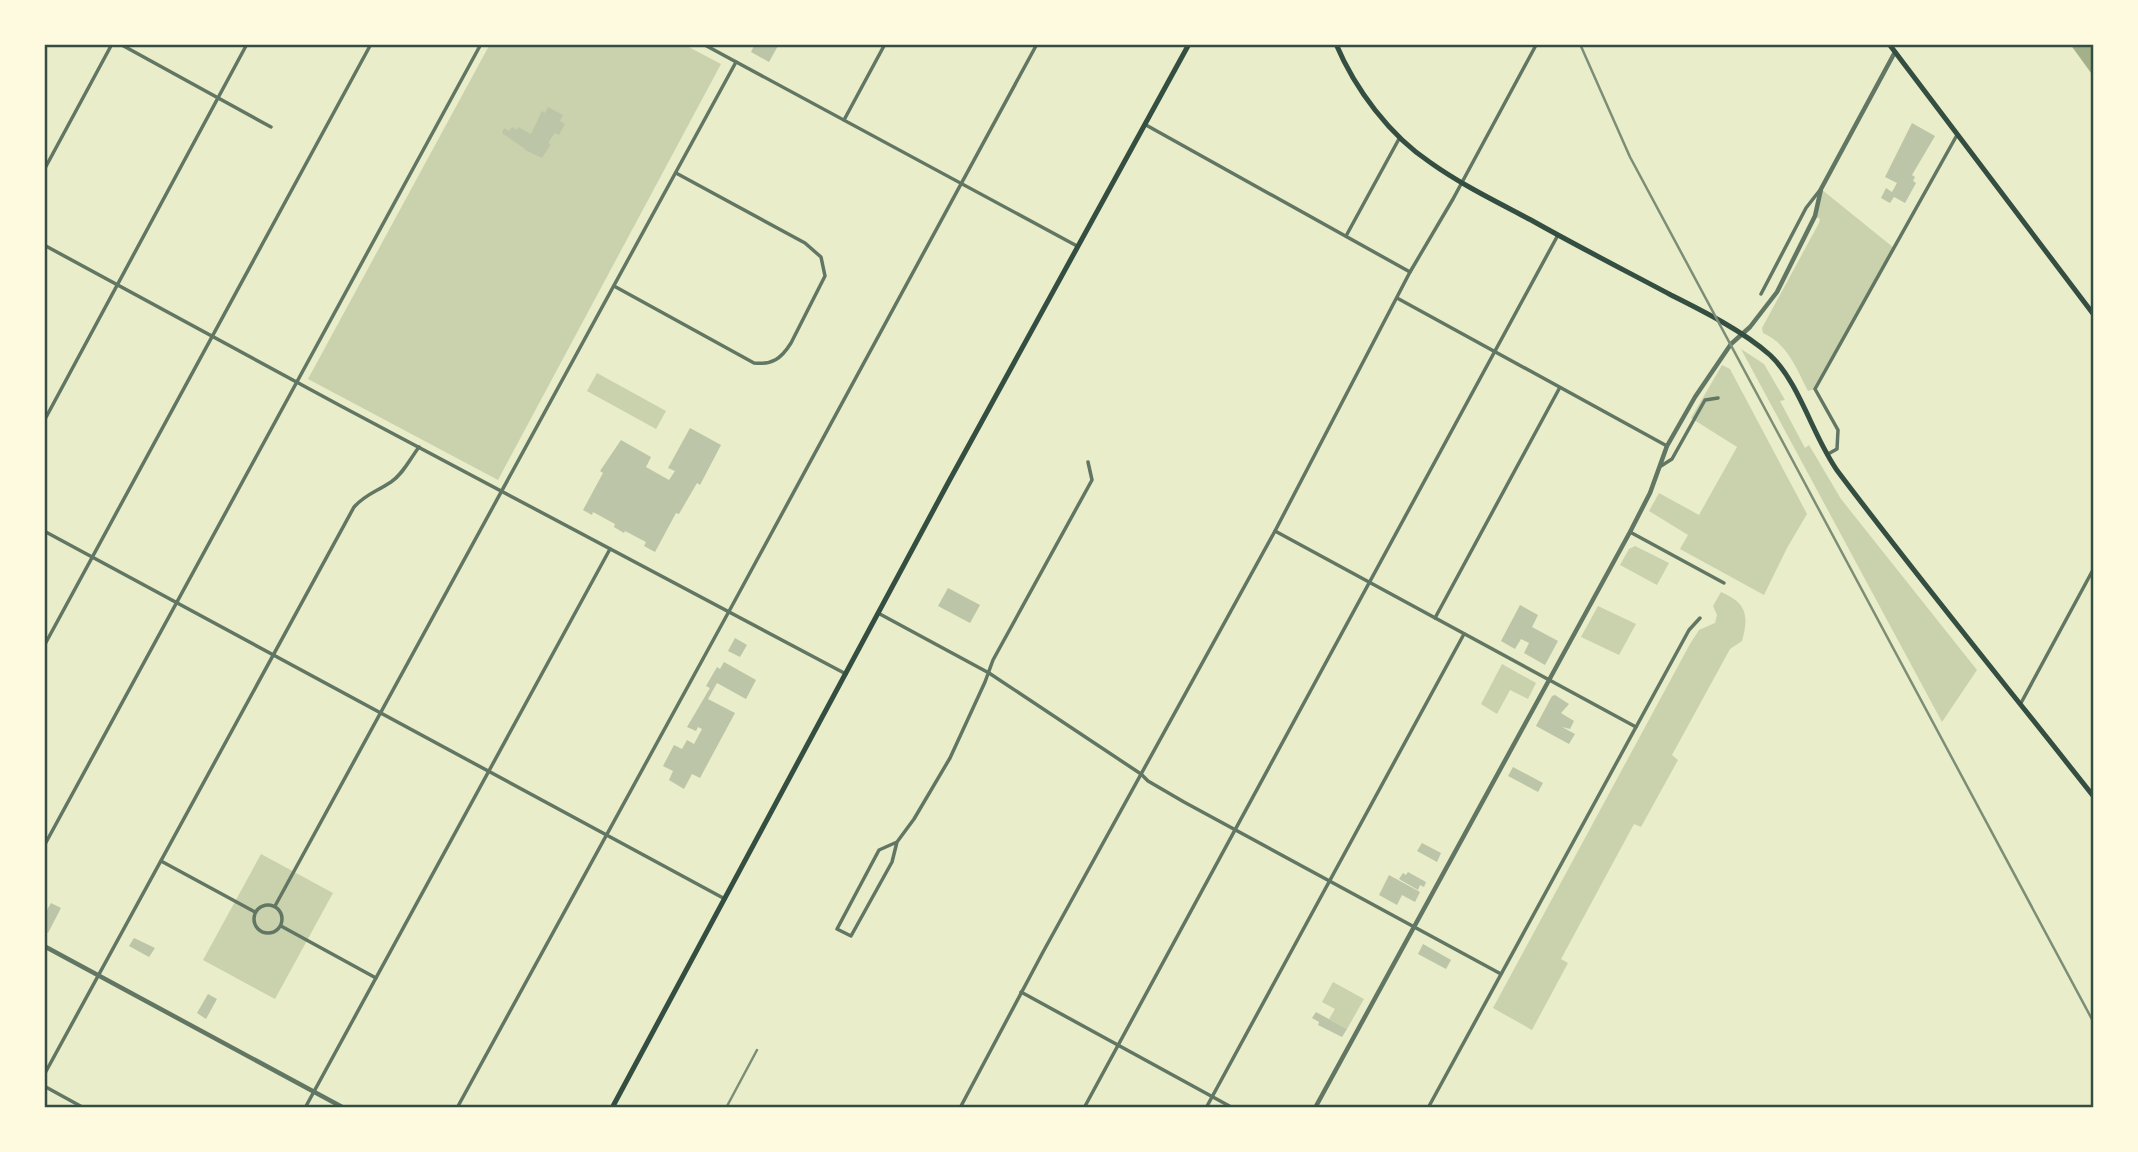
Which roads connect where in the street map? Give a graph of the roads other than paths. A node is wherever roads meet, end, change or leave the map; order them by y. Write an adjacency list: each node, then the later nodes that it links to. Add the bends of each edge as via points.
1 (112, 44): 21 (street)
2 (120, 44): 15 (street)
3 (247, 44): 15 (street)
4 (371, 44): 37 (street)
5 (481, 44): 39 (street)
6 (703, 44): 14 (street)
7 (885, 44): 16 (street)
8 (1037, 44): 24 (street)
9 (1189, 44): 17 (main road)
10 (1336, 44): 20 (main road, via 1364,94)
11 (1533, 44): 23 (street)
12 (1889, 44): 13 (main road)
13 (1895, 52): 19 (main road); 25 (street)
14 (736, 62): 16 (street); 22 (street)
15 (218, 97): 18 (street); 31 (street)
16 (844, 120): 24 (street)
17 (1144, 124): 27 (street); 29 (main road)
18 (271, 127)
19 (1958, 133): 35 (main road); 45 (street, via 1815,389 1838,430 1837,449)
20 (1400, 137): 23 (main road); 27 (street)
21 (44, 170)
22 (676, 173): 32 (street); 32 (street, via 805,243 821,257 825,276 791,343 776,361 754,363)
23 (1461, 182): 26 (main road); 30 (street)
24 (962, 183): 29 (street); 58 (street)
25 (1821, 188): 33 (street); 36 (street, via 1815,216 1777,292)
26 (1559, 235): 36 (main road); 38 (street)
27 (1346, 236): 30 (street)
28 (44, 245): 31 (street)
29 (1077, 246): 59 (main road)
30 (1410, 272): 34 (street)
31 (117, 285): 37 (street); 42 (street)
32 (614, 286): 48 (street)
33 (1760, 294)
34 (1397, 298): 38 (street); 50 (street)
35 (2094, 315)
36 (1740, 335): 43 (street, via 1719,360); 45 (main road, via 1779,366)
37 (212, 336): 39 (street); 53 (street)
38 (1497, 352): 40 (street); 55 (street)
39 (298, 382): 44 (street); 57 (street)
40 (1560, 388): 43 (street); 60 (street)
41 (1718, 398): 47 (street, via 1705,400 1672,459)
42 (44, 421)
43 (1667, 446): 47 (street)
44 (419, 447): 48 (street); 64 (street, via 391,482 369,493 354,508)
45 (1828, 454): 68 (main road)
46 (1087, 462): 65 (street, via 1092,480)
47 (1661, 466): 51 (street)
48 (503, 492): 52 (street); 69 (street)
49 (44, 531): 53 (street)
50 (1275, 531): 55 (street); 72 (street)
51 (1630, 531): 56 (street); 67 (street)
52 (610, 549): 58 (street); 71 (street)
53 (92, 557): 57 (street); 63 (street)
54 (2094, 568): 68 (street)
55 (1370, 583): 60 (street); 74 (street)
56 (1724, 583)
57 (176, 602): 64 (street); 77 (street)
58 (729, 612): 66 (street); 75 (street)
59 (878, 613): 65 (street); 66 (main road)
60 (1436, 618): 62 (street)
61 (1700, 618): 70 (street)
62 (1464, 634): 67 (street); 79 (street)
63 (44, 646)
64 (273, 655): 69 (street); 78 (street)
65 (989, 673): 72 (street); 76 (street, via 950,758)
66 (846, 674): 80 (main road)
67 (1549, 679): 70 (street); 84 (street)
68 (2021, 703): 73 (main road)
69 (382, 713): 71 (street); 81 (street)
70 (1636, 727): 86 (street)
71 (489, 771): 75 (street); 88 (street)
72 (1140, 774): 74 (street); 89 (street)
73 (2093, 792)
74 (1237, 829): 79 (street); 90 (street)
75 (607, 835): 80 (street); 98 (street)
76 (897, 842): 76 (street, via 892,862 851,936 837,929 879,850)
77 (44, 846)
78 (161, 861): 82 (street); 87 (street)
79 (1330, 880): 84 (street); 94 (street)
80 (725, 899): 99 (main road)
81 (275, 906): 82 (street, via 265,905); 83 (street, via 281,913)
82 (255, 912): 83 (street, via 254,924 260,931 269,934)
83 (281, 926): 88 (street)
84 (1414, 927): 86 (street); 104 (street)
85 (44, 946): 87 (street)
86 (1501, 974): 105 (street)
87 (98, 976): 91 (street); 93 (street)
88 (376, 978): 93 (street)
89 (1021, 992): 90 (street); 100 (street)
90 (1119, 1045): 94 (street); 101 (street)
91 (44, 1075)
92 (44, 1086): 95 (street)
93 (314, 1092): 96 (street); 97 (street)
94 (1212, 1096): 102 (street); 103 (street)
95 (84, 1108)
96 (305, 1108)
97 (344, 1108)
98 (457, 1108)
99 (612, 1108)
100 (960, 1108)
101 (1084, 1108)
102 (1206, 1108)
103 (1233, 1108)
104 (1315, 1108)
105 (1428, 1108)

